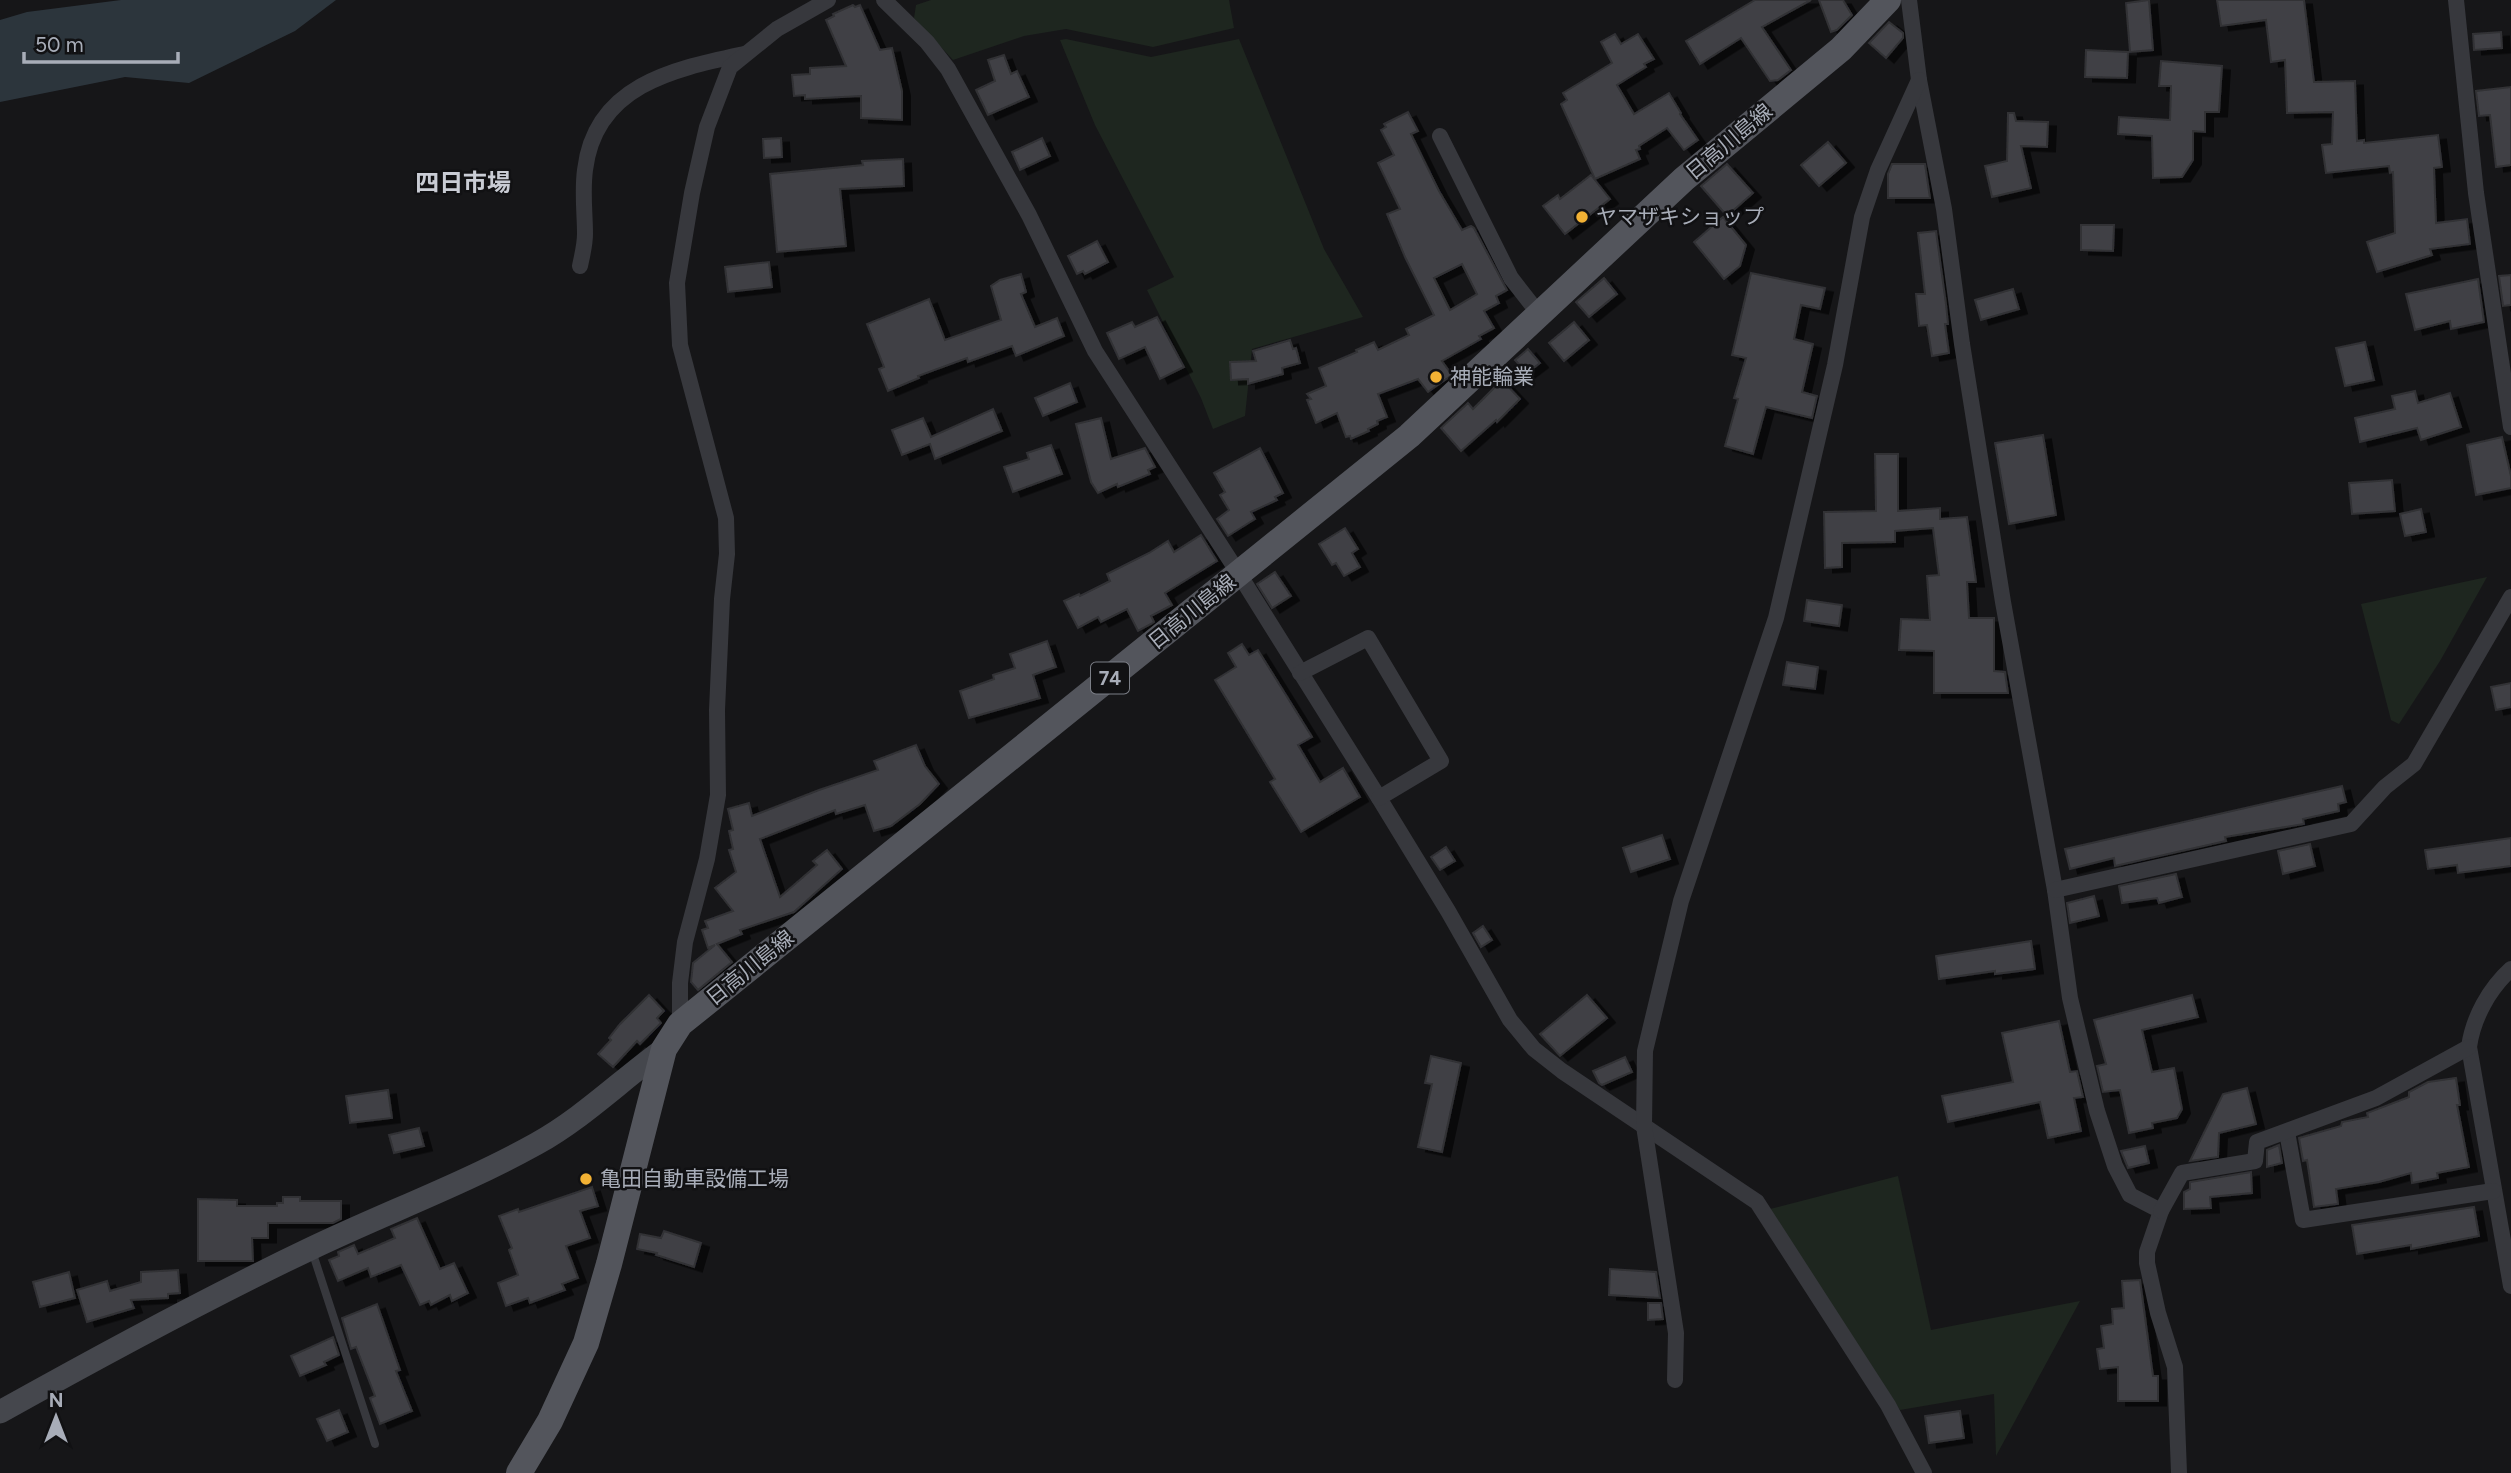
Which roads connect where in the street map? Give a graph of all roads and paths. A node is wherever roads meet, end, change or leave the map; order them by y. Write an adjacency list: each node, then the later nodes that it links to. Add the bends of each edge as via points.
1 (828, 0): 6 (street, via 777,29)
2 (884, 0): 12 (street, via 948,68 1029,215 1095,351)
3 (1888, 0): 10 (main road, 日高川島線 / 74, via 1841,49 1684,179)
4 (1909, 0): 7 (street)
5 (2456, 0): 11 (street, via 2478,206)
6 (746, 54): 9 (street, via 655,77 617,102 595,132 585,169 585,237); 18 (street, via 730,67 707,127 677,283 680,345 726,518 727,554 717,710 718,795 685,942)
7 (1919, 80): 16 (street, via 1944,209 2003,602); 21 (street, via 1862,217 1835,365 1776,618 1681,901 1645,1051)
8 (1440, 136): 10 (street, via 1511,278)
9 (580, 266)
10 (1539, 314): 12 (main road, 日高川島線 / 74, via 1409,436)
11 (2511, 427)
12 (1240, 574): 14 (street); 18 (main road, 日高川島線 / 74)
13 (2511, 597): 16 (street, via 2414,764 2351,824)
14 (1300, 673): 15 (street); 15 (street, via 1367,638 1441,761)
15 (1379, 798): 21 (street, via 1510,1020 1534,1049)
16 (2055, 890): 24 (street, via 2070,998 2097,1111 2130,1195)
17 (2511, 969): 19 (street, via 2480,1009)
18 (680, 1024): 20 (main road, 日高川島線 / 74)
19 (2469, 1047): 22 (street, via 2376,1098); 23 (street)
20 (664, 1049): 25 (street, via 538,1143); 30 (main road, 日高川島線 / 74, via 586,1343 550,1421)
21 (1644, 1126): 27 (street, via 1676,1333); 31 (street, via 1757,1202 1888,1405)
22 (2287, 1132): 23 (street, via 2303,1220); 24 (street, via 2257,1142 2255,1161 2182,1173)
23 (2493, 1191): 26 (street)
24 (2161, 1211): 32 (street, via 2147,1263 2175,1367)
25 (311, 1248): 28 (street); 29 (lane)
26 (2511, 1286)
27 (1675, 1380)
28 (0, 1412)
29 (375, 1444)
30 (519, 1473)
31 (1924, 1473)
32 (2179, 1473)

